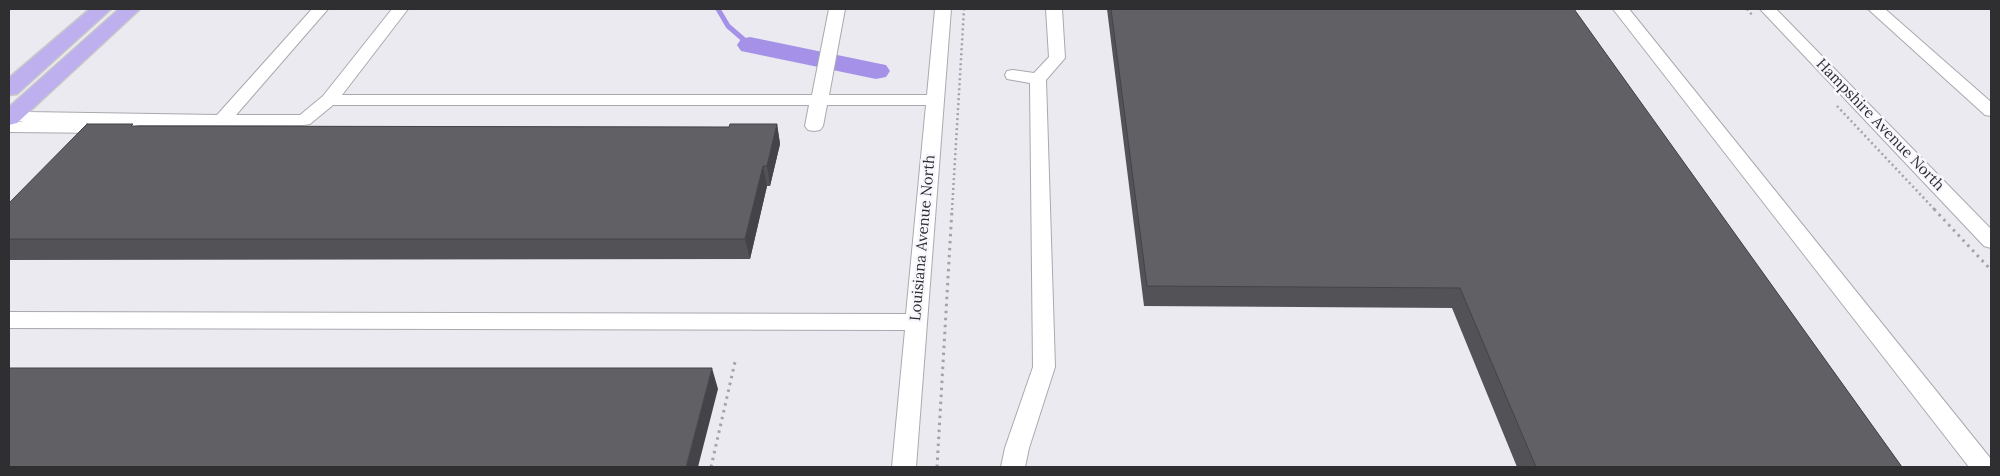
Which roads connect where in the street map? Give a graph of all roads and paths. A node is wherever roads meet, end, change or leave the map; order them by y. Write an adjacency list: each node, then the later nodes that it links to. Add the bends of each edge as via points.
1 (101, 9): 15 (main road)
2 (130, 9): 21 (main road)
3 (320, 9): 23 (street)
4 (400, 9): 16 (street)
5 (837, 9): 17 (street)
6 (943, 9): 18 (street, Louisiana Avenue North)
7 (964, 9): 34 (path)
8 (1054, 9): 14 (street, via 1057,58)
9 (1621, 9): 36 (street)
10 (1747, 9): 12 (path)
11 (1876, 9): 20 (street)
12 (1764, 16): 27 (street, Hampshire Avenue North)
13 (1013, 75): 14 (street)
14 (1038, 79): 35 (street, via 1044,367)
15 (9, 89)
16 (329, 100): 17 (street); 23 (street, via 304,120)
17 (819, 100): 18 (street); 24 (street)
18 (935, 100): 30 (street, Louisiana Avenue North)
19 (1836, 105): 28 (path)
20 (1991, 111)
21 (10, 118): 22 (street, via 119,117); 25 (street)
22 (138, 120): 23 (street); 25 (street, via 109,128)
23 (222, 120)
24 (814, 126)
25 (88, 128): 26 (street)
26 (69, 146)
27 (1991, 241)
28 (1991, 270)
29 (9, 320): 30 (street)
30 (916, 322): 33 (street, Louisiana Avenue North)
31 (735, 362): 32 (path)
32 (710, 467)
33 (904, 467)
34 (937, 467)
35 (1013, 467)
36 (1983, 467)

